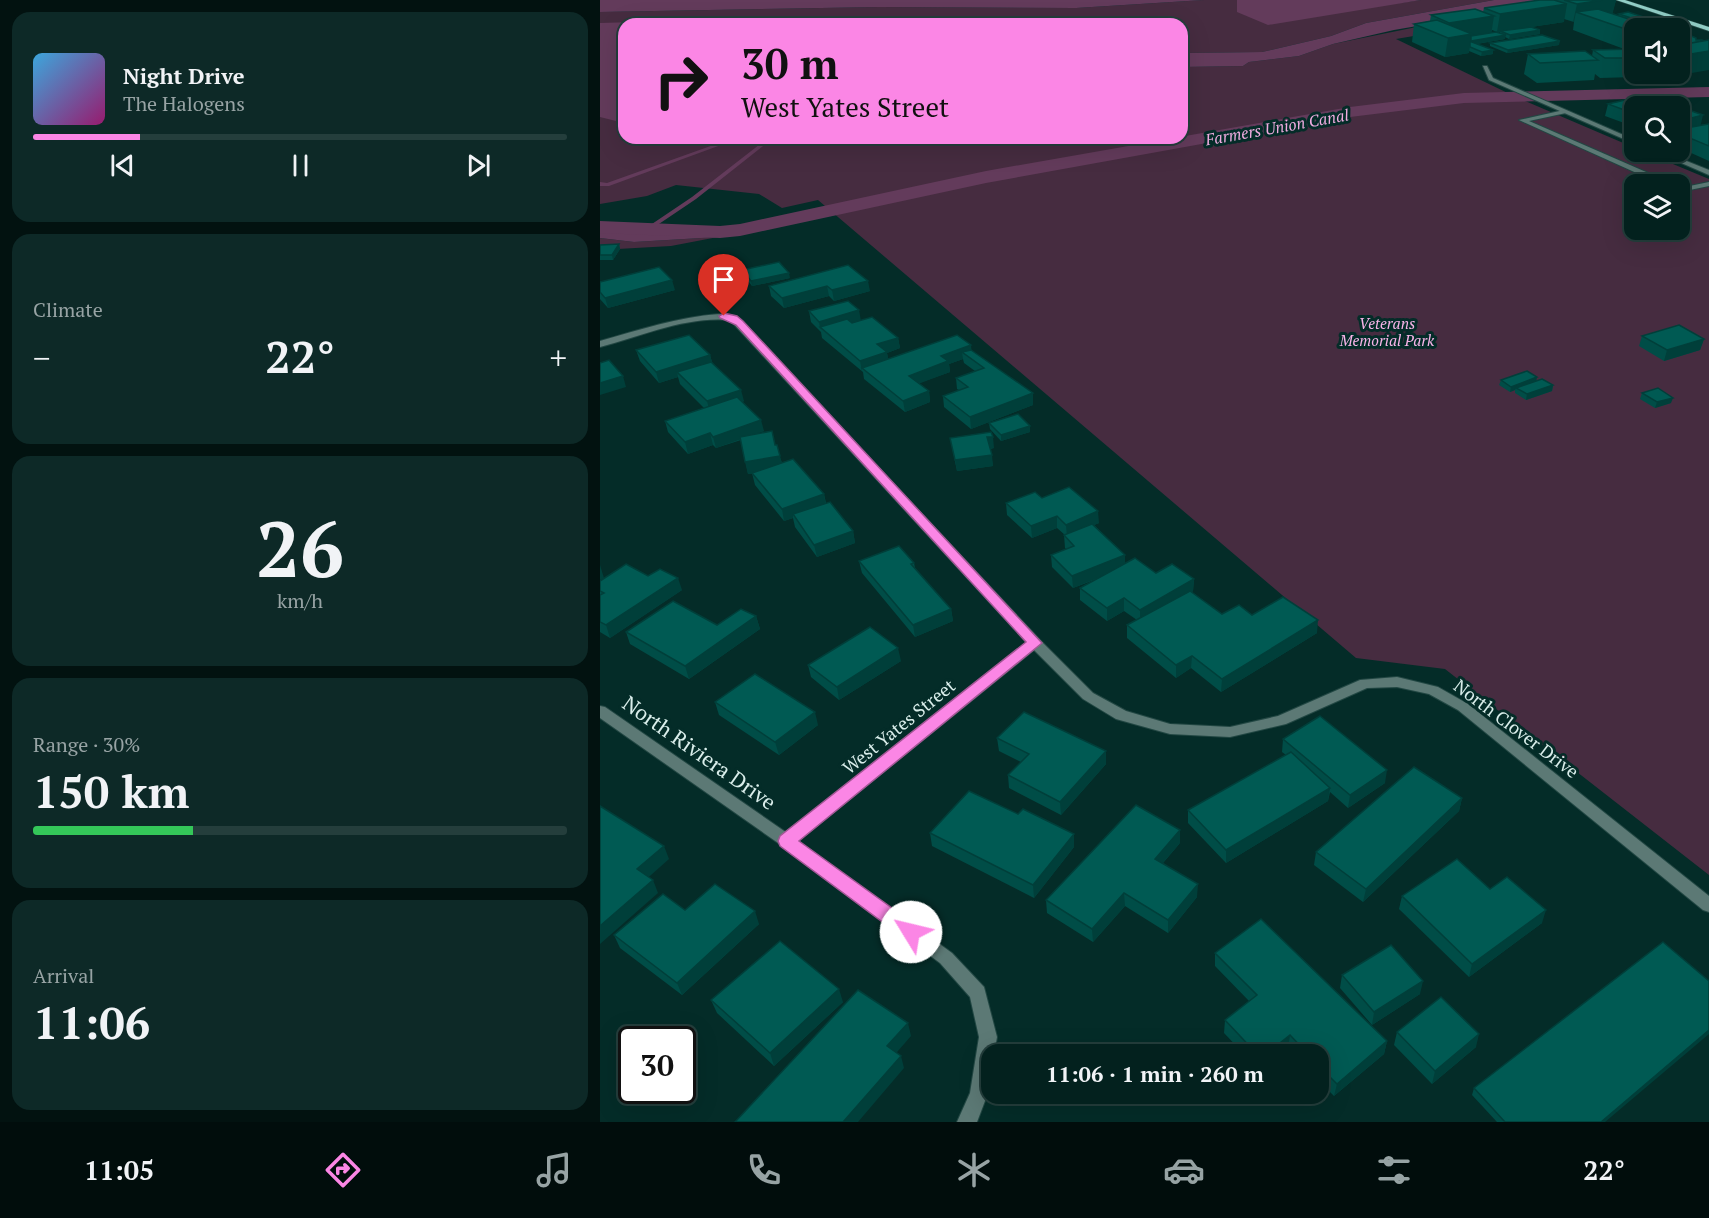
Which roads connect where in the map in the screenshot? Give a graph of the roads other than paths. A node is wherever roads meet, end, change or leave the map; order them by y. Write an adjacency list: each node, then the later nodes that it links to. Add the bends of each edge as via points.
1 (1619, 0): 2 (main road)
2 (1709, 29)
3 (1485, 67): 4 (street, via 1491,79)
4 (1564, 112): 5 (street); 8 (street, via 1522,120)
5 (1624, 137)
6 (1683, 162): 7 (street)
7 (1709, 173)
8 (1644, 174)
9 (1709, 184): 10 (street)
10 (1690, 188)
11 (600, 344): 12 (street, North Clover Drive, via 694,319 733,318)
12 (1035, 643): 14 (street, West Yates Street); 15 (street, North Clover Drive, via 1088,696 1121,715 1170,729 1230,732 1281,720 1365,683 1397,682 1433,690 1463,707)
13 (600, 711): 14 (street, North Riviera Drive)
14 (787, 841): 16 (street, North Riviera Drive, via 946,958 978,993 988,1037 979,1093)
15 (1709, 905)
16 (967, 1122)

